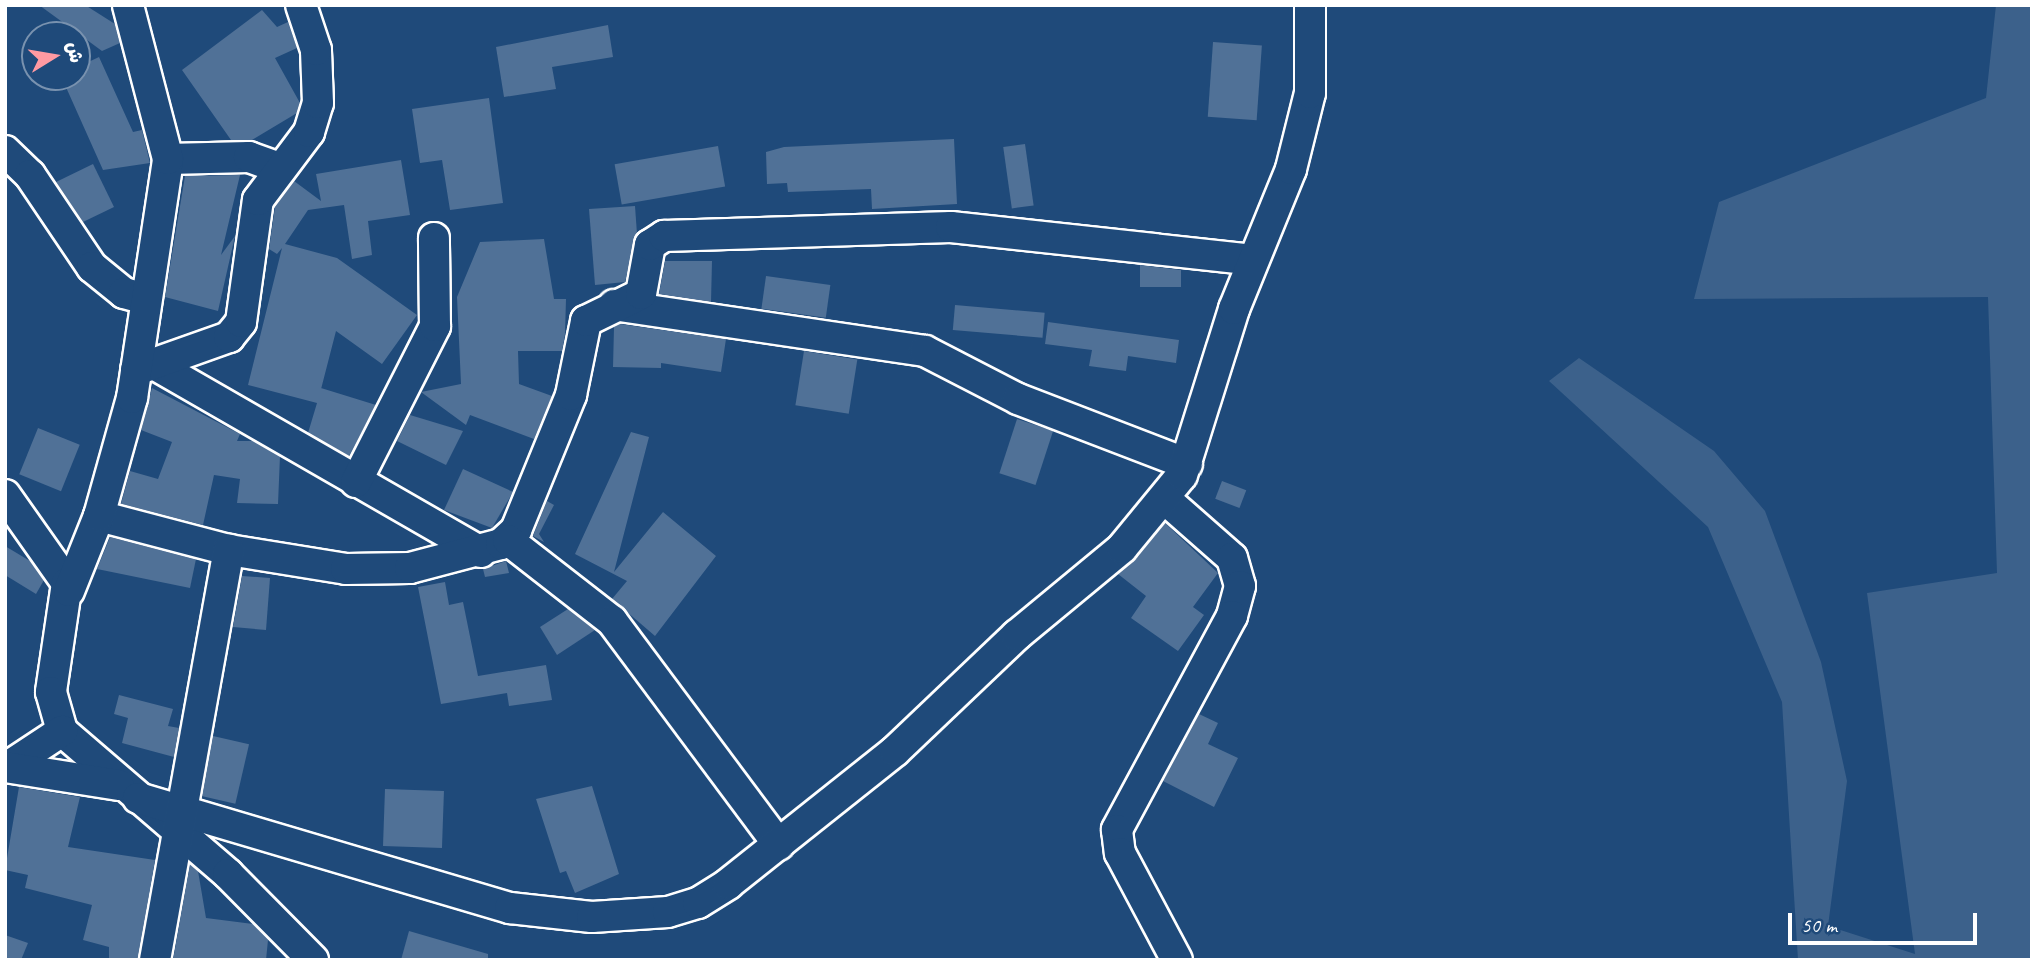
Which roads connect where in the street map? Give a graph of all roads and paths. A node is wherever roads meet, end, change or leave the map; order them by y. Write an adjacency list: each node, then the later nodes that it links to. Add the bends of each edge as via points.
1 (128, 5): 5 (street)
2 (301, 5): 6 (street, via 316,50 318,103 309,132)
3 (1310, 5): 9 (street, via 1310,93 1291,169)
4 (5, 151): 10 (street, via 30,175 74,243)
5 (167, 159): 6 (street, via 248,156); 8 (street)
6 (279, 168): 13 (street, via 258,200 236,332)
7 (434, 238): 15 (street, via 435,326)
8 (152, 243): 10 (street); 11 (street)
9 (1252, 260): 12 (street, via 951,227 664,236 650,245 641,294); 14 (street)
10 (108, 282): 11 (street)
11 (143, 298): 13 (street)
12 (613, 305): 14 (street, via 925,351 1041,409); 19 (street, via 586,321 571,395)
13 (145, 367): 15 (street); 18 (street)
14 (1187, 464): 17 (street)
15 (356, 482): 21 (street)
16 (5, 495): 22 (street, via 59,568)
17 (1165, 499): 27 (street, via 1122,548); 30 (street, via 1232,558 1240,586 1232,616 1117,830 1120,853)
18 (99, 516): 20 (street); 22 (street)
19 (508, 540): 21 (street); 27 (street, via 612,621)
20 (229, 550): 21 (street, via 346,569 410,568); 26 (street)
21 (481, 552)
22 (69, 591): 23 (street, via 51,692)
23 (62, 731): 24 (street); 25 (street)
24 (7, 767): 25 (street)
25 (130, 792): 26 (street)
26 (176, 818): 27 (street, via 457,896 592,917 698,904); 28 (street); 29 (street)
27 (779, 845)
28 (155, 960)
29 (313, 960)
30 (1177, 960)

